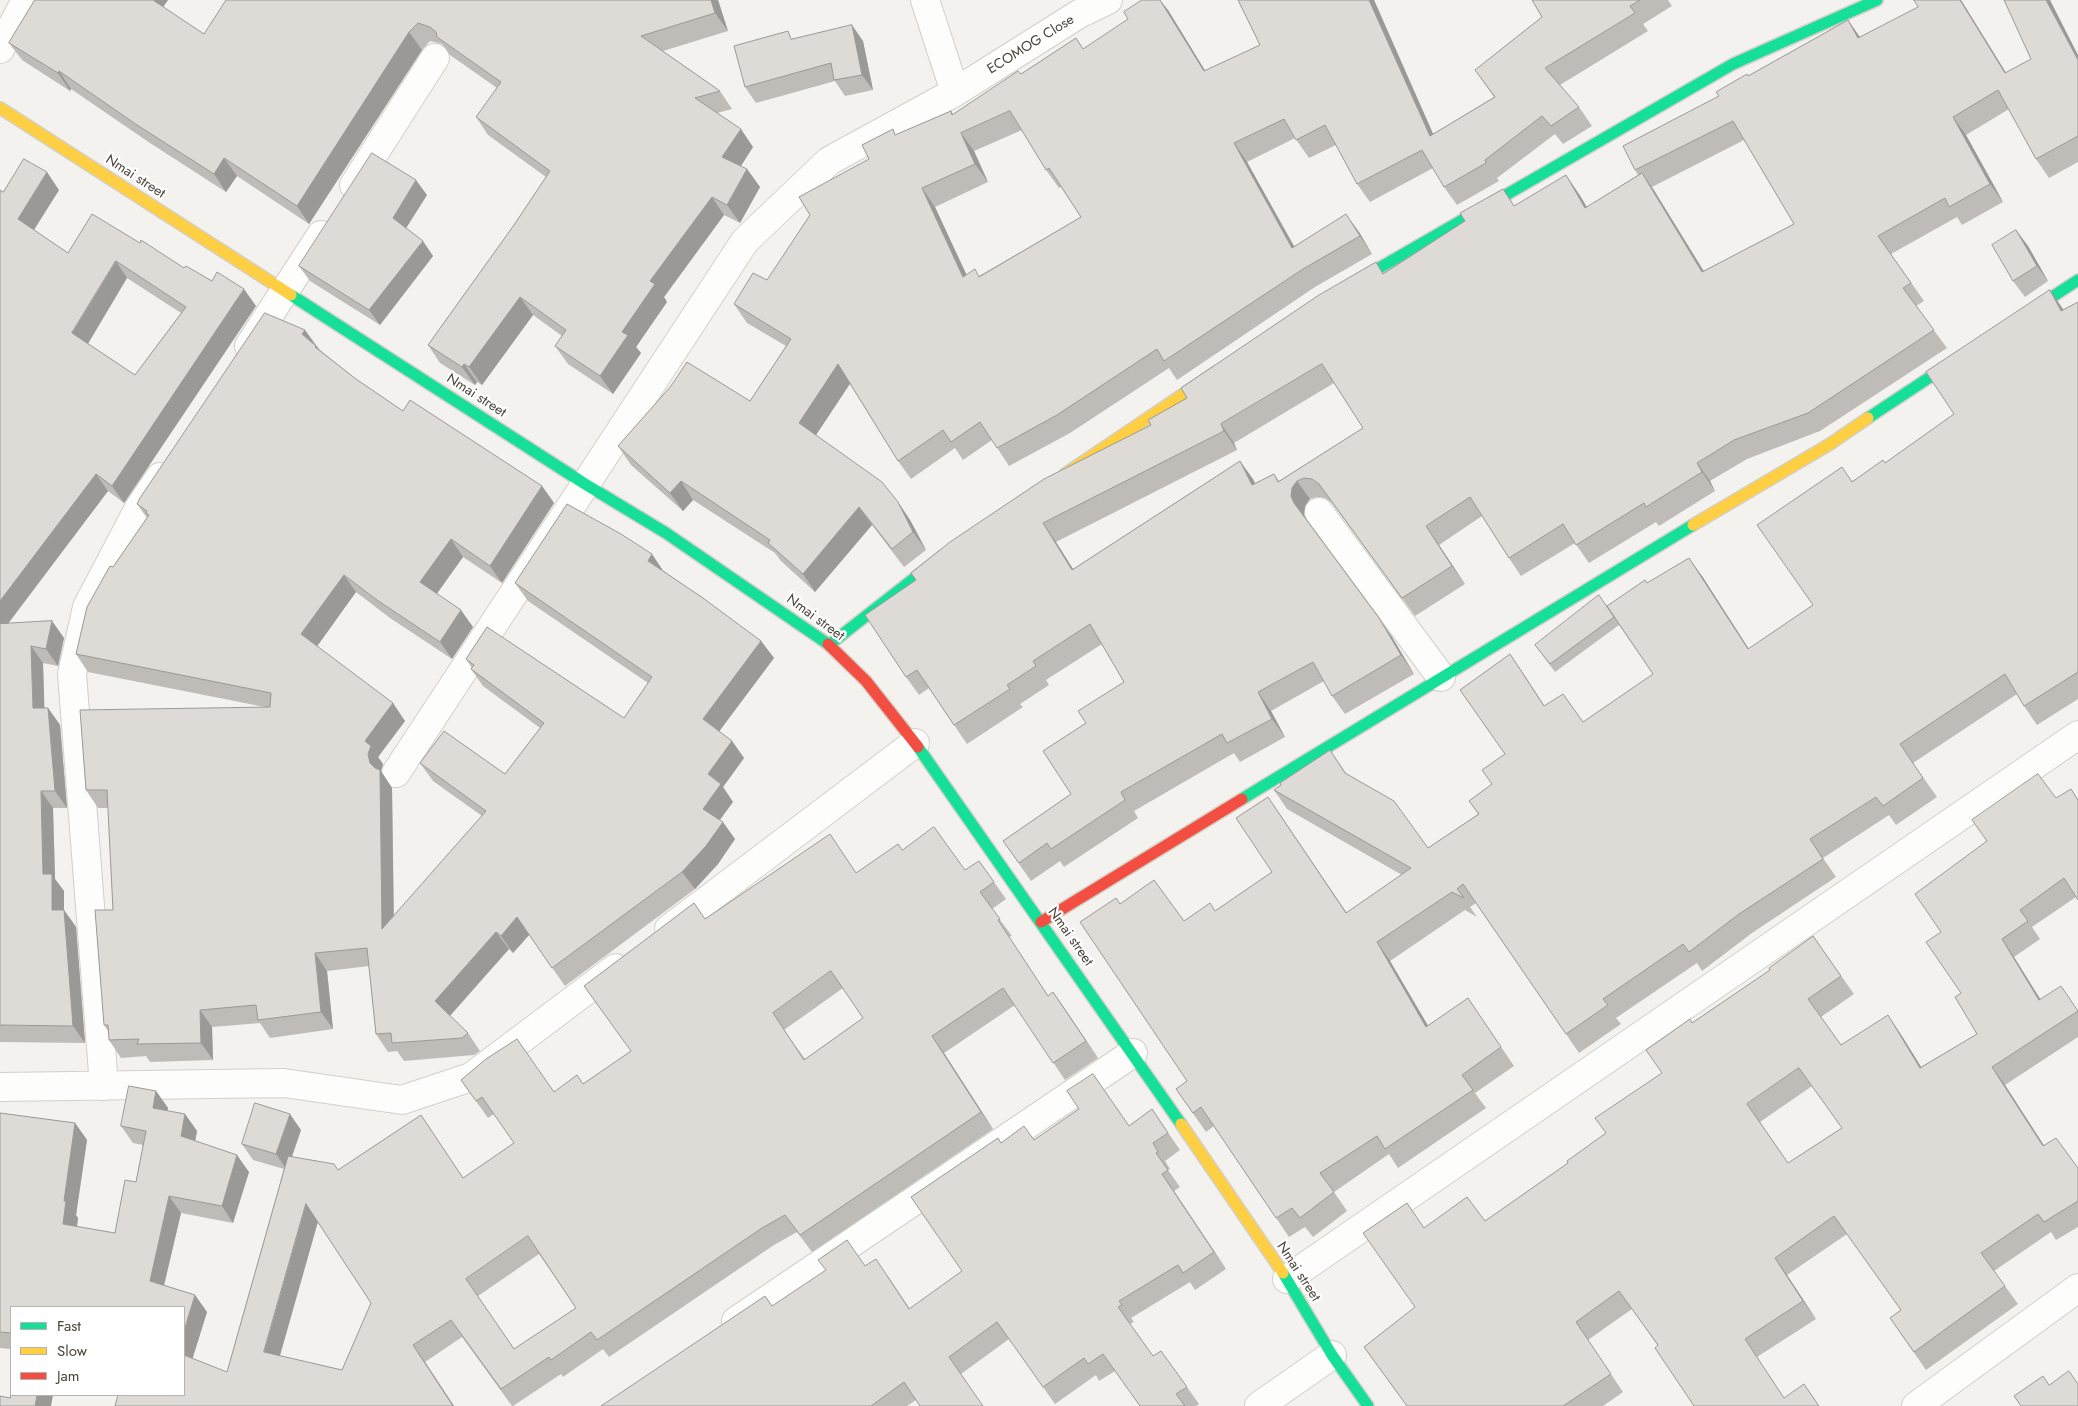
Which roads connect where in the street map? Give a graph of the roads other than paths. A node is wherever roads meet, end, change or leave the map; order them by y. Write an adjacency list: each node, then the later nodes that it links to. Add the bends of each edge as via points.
1 (26, 0): 5 (street)
2 (925, 0): 7 (street)
3 (1108, 0): 7 (street, ECOMOG Close, via 1079,14)
4 (1877, 0): 10 (street, via 1733,64)
5 (0, 49)
6 (435, 58): 11 (street)
7 (956, 92): 18 (street, ECOMOG Close, via 829,161 745,241)
8 (0, 108): 11 (street, Nmai street)
9 (2078, 280): 12 (street)
10 (1341, 290)
11 (285, 291): 14 (street); 18 (street, Nmai street)
12 (2012, 323)
13 (1970, 350): 22 (street, via 1830,444)
14 (237, 363)
15 (1225, 366): 17 (street)
16 (172, 460): 28 (street, via 139,508 87,607 72,674)
17 (1053, 482)
18 (585, 484): 21 (street, Nmai street, via 666,533); 25 (street, ECOMOG Close)
19 (1319, 512): 22 (street)
20 (954, 548): 21 (street)
21 (829, 645): 24 (street, Nmai street, via 866,681)
22 (1441, 677): 26 (street)
23 (2078, 735): 30 (street)
24 (914, 743): 26 (street, Nmai street); 28 (street, via 471,1077 402,1100 284,1083)
25 (396, 772)
26 (1041, 922): 27 (street, Nmai street)
27 (1133, 1053): 30 (street, Nmai street); 32 (street)
28 (104, 1086): 29 (street)
29 (0, 1087)
30 (1286, 1279): 33 (street, Nmai street)
31 (2078, 1288): 36 (street)
32 (718, 1333)
33 (1332, 1355): 34 (street); 35 (street, Nmai street)
34 (1259, 1406)
35 (1368, 1406)
36 (1916, 1406)

